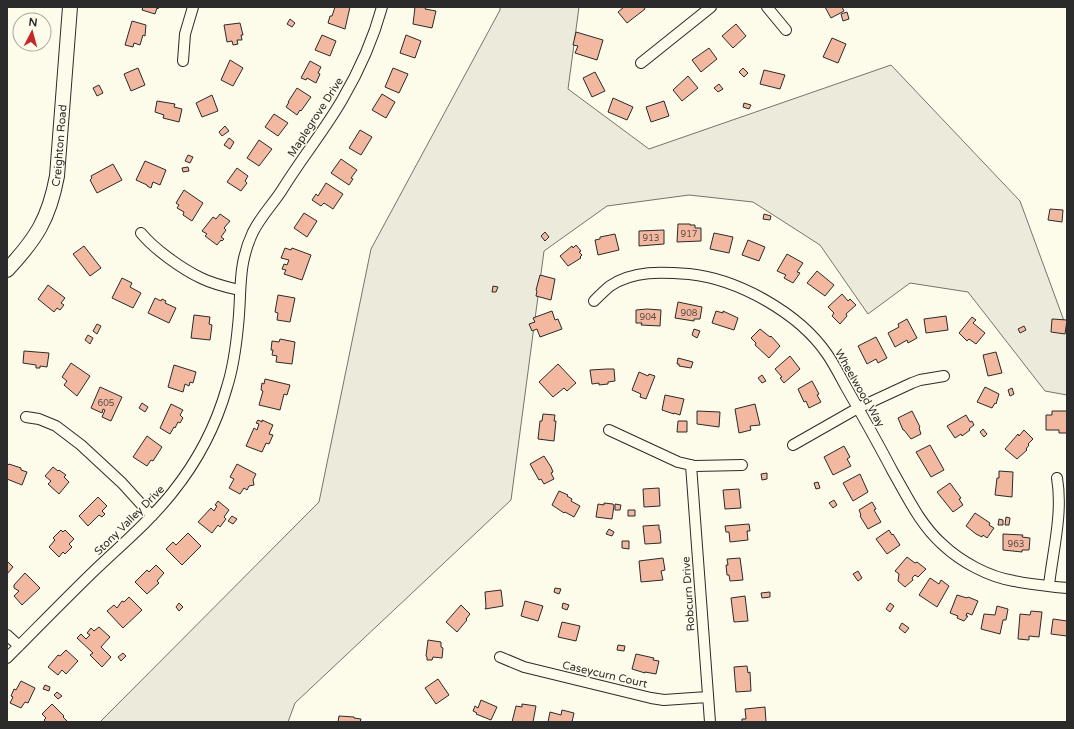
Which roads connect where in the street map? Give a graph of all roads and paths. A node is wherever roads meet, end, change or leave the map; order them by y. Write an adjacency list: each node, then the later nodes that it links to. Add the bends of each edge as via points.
1 (70, 7): 11 (main road, Creighton Road, via 54,194 38,233)
2 (193, 7): 7 (street, via 186,34)
3 (382, 7): 9 (street, Maplegrove Drive, via 354,79)
4 (712, 7): 8 (street)
5 (767, 7): 6 (street)
6 (786, 30)
7 (184, 61)
8 (641, 64)
9 (280, 192): 12 (street, Stony Valley Drive, via 250,239 245,251)
10 (141, 233): 12 (street, via 170,259 200,278)
11 (7, 270)
12 (239, 290): 22 (street, Stony Valley Drive, via 234,357 217,417 204,446 190,468 172,494)
13 (594, 301): 15 (street, Wheelwood Way, via 619,281 654,272 696,275 732,284 775,306 800,325 827,354)
14 (944, 376): 15 (street, via 920,380)
15 (858, 408): 18 (street); 23 (street, Wheelwood Way, via 912,507 928,530 943,545 975,567 995,576)
16 (26, 418): 22 (street, via 39,419 56,426 81,445 122,483)
17 (609, 430): 19 (street, via 678,462)
18 (793, 445)
19 (691, 465): 20 (street); 29 (street, Robcurn Drive)
20 (742, 465)
21 (1057, 478): 23 (street, via 1059,511)
22 (152, 516): 26 (street, Stony Valley Drive)
23 (1048, 586): 24 (street, Wheelwood Way)
24 (1067, 588)
25 (7, 635): 26 (street)
26 (19, 646): 28 (street, Stony Valley Drive)
27 (500, 657): 29 (street, Caseycurn Court, via 524,667 651,698 664,700)
28 (7, 658)
29 (708, 697): 30 (street, Robcurn Drive)
30 (710, 722)

